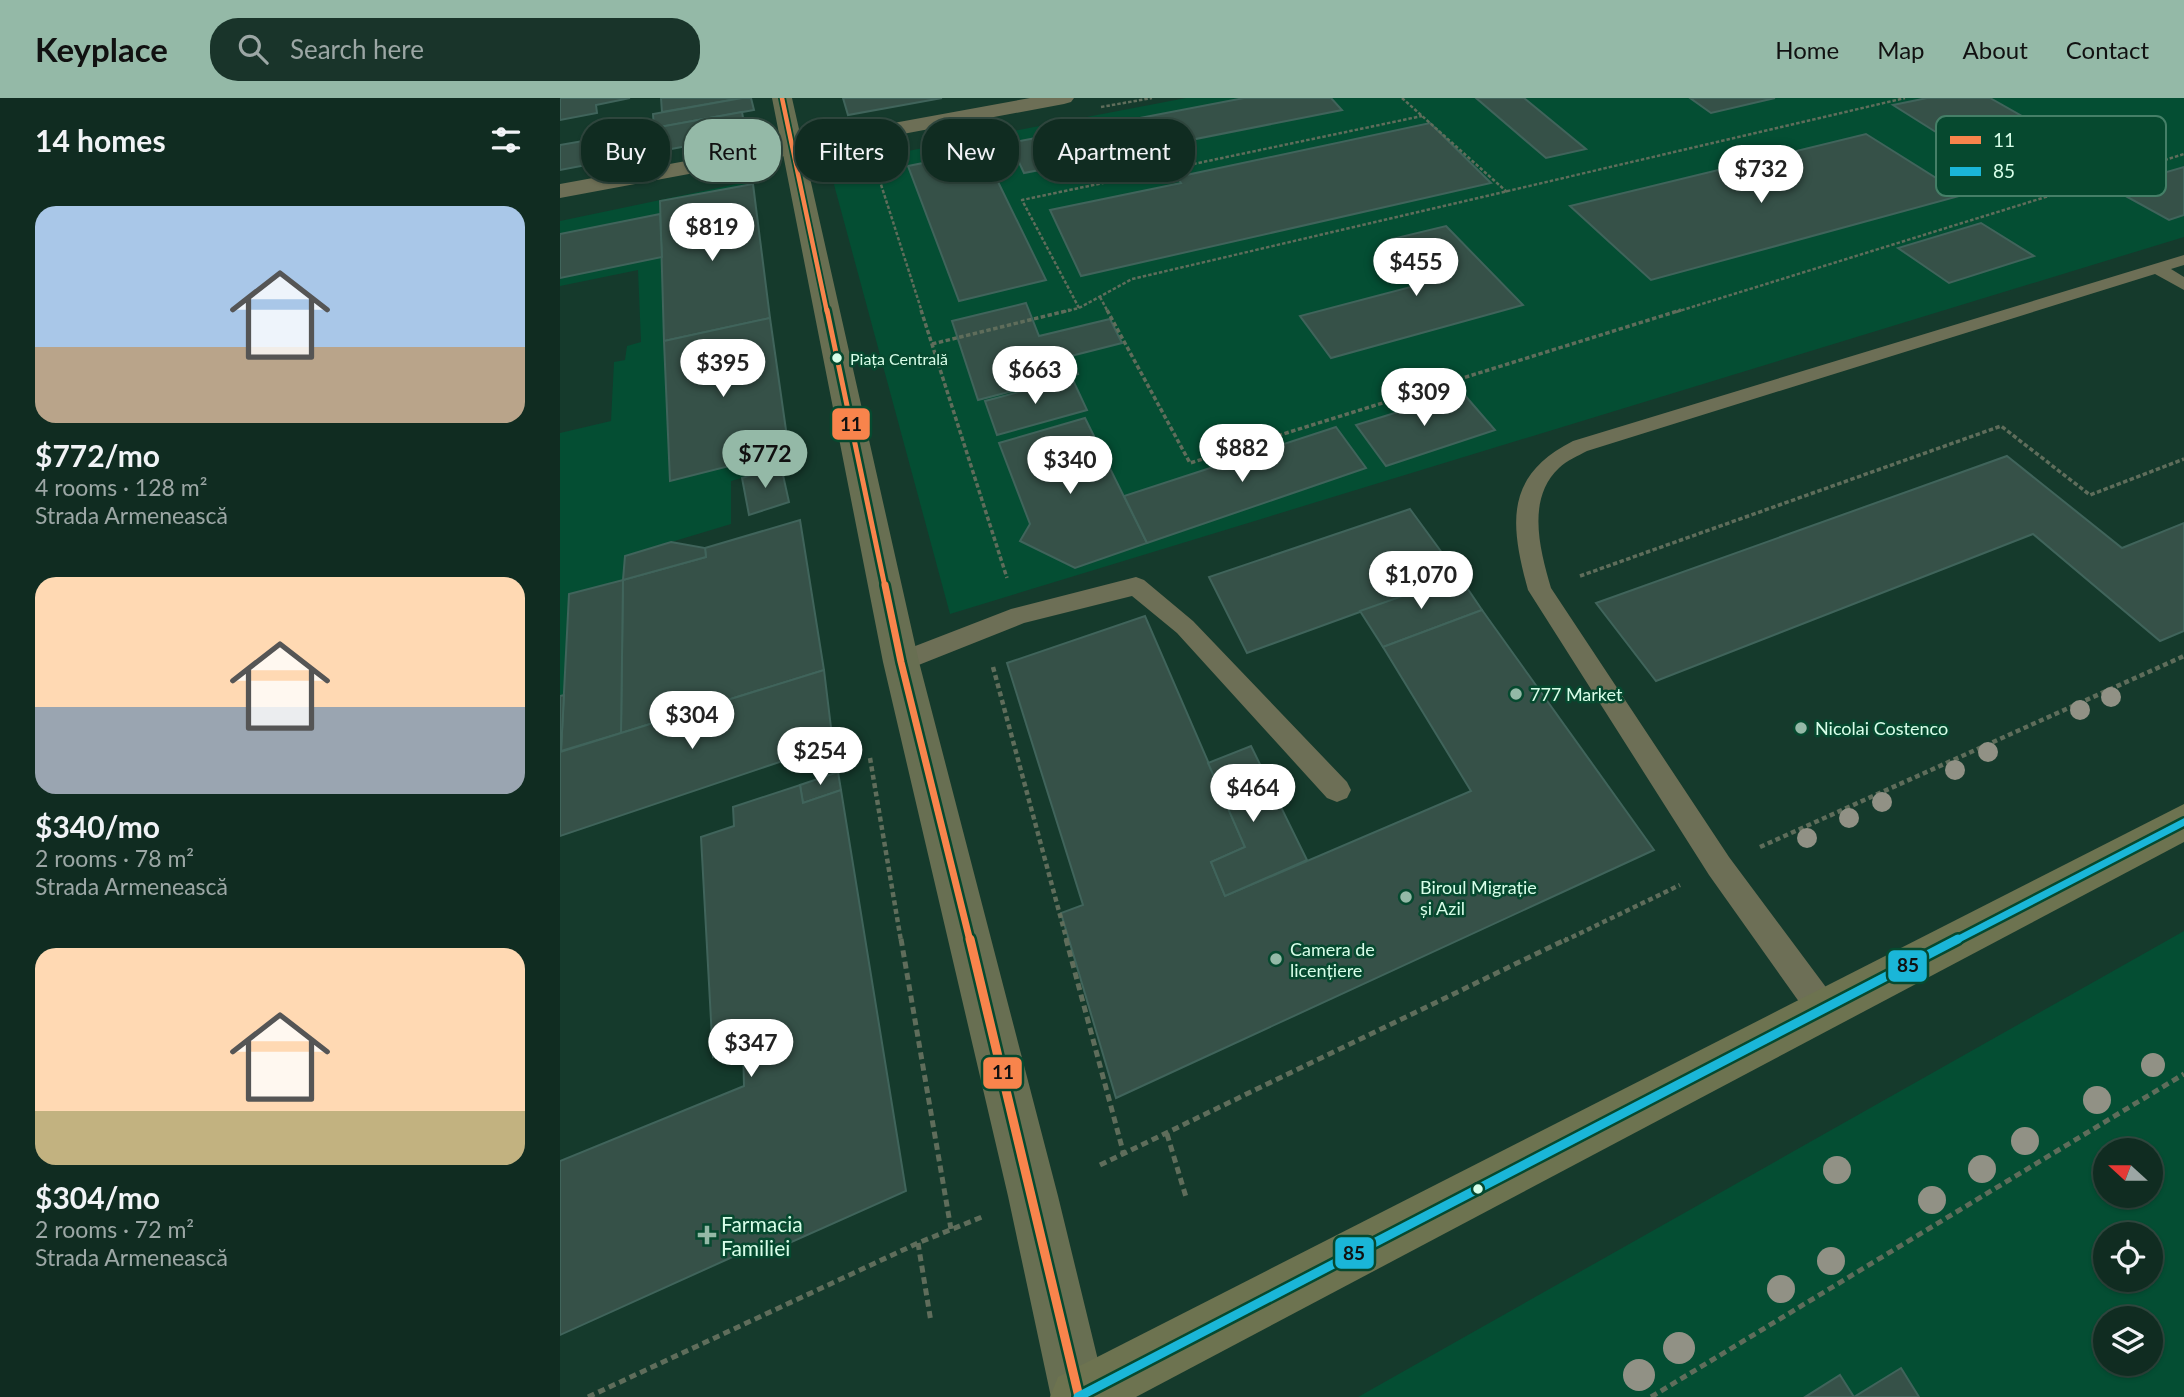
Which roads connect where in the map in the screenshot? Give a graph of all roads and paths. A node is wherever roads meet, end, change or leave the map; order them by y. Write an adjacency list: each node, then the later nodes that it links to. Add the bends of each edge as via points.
1 (782, 98): 8 (main road)
2 (1064, 98): 8 (street)
3 (1402, 98): 7 (path)
4 (1879, 98): 6 (path)
5 (1905, 98): 6 (path)
6 (1886, 102): 12 (path)
7 (1422, 116): 12 (path); 18 (path, via 1022,200)
8 (791, 149): 11 (street); 23 (main road)
9 (2184, 154): 10 (path)
10 (2166, 160)
11 (560, 191)
12 (1507, 192): 17 (path, via 1132,279)
13 (2049, 196): 17 (path, via 1191,463)
14 (2184, 260): 15 (lane)
15 (2157, 268): 16 (lane); 21 (lane, via 1580,446 1551,462 1533,486 1528,551)
16 (2184, 285)
17 (1100, 297): 18 (path)
18 (1079, 308): 19 (path)
19 (932, 344)
20 (2184, 458): 21 (path, via 2090,495 2001,426)
21 (1540, 590): 26 (lane)
22 (2184, 656): 26 (path)
23 (901, 662): 24 (lane, via 1019,615 1136,586 1185,627); 36 (main road)
24 (1337, 790)
25 (2184, 822): 27 (main road)
26 (1719, 866): 27 (lane); 29 (path)
27 (1823, 1009): 36 (main road)
28 (2184, 1074): 37 (path)
29 (1167, 1134): 30 (path); 31 (path)
30 (1100, 1165)
31 (1186, 1197)
32 (989, 1214): 33 (path)
33 (918, 1243): 34 (path); 35 (path)
34 (931, 1322)
35 (589, 1397)
36 (1079, 1397)
37 (1651, 1397)

